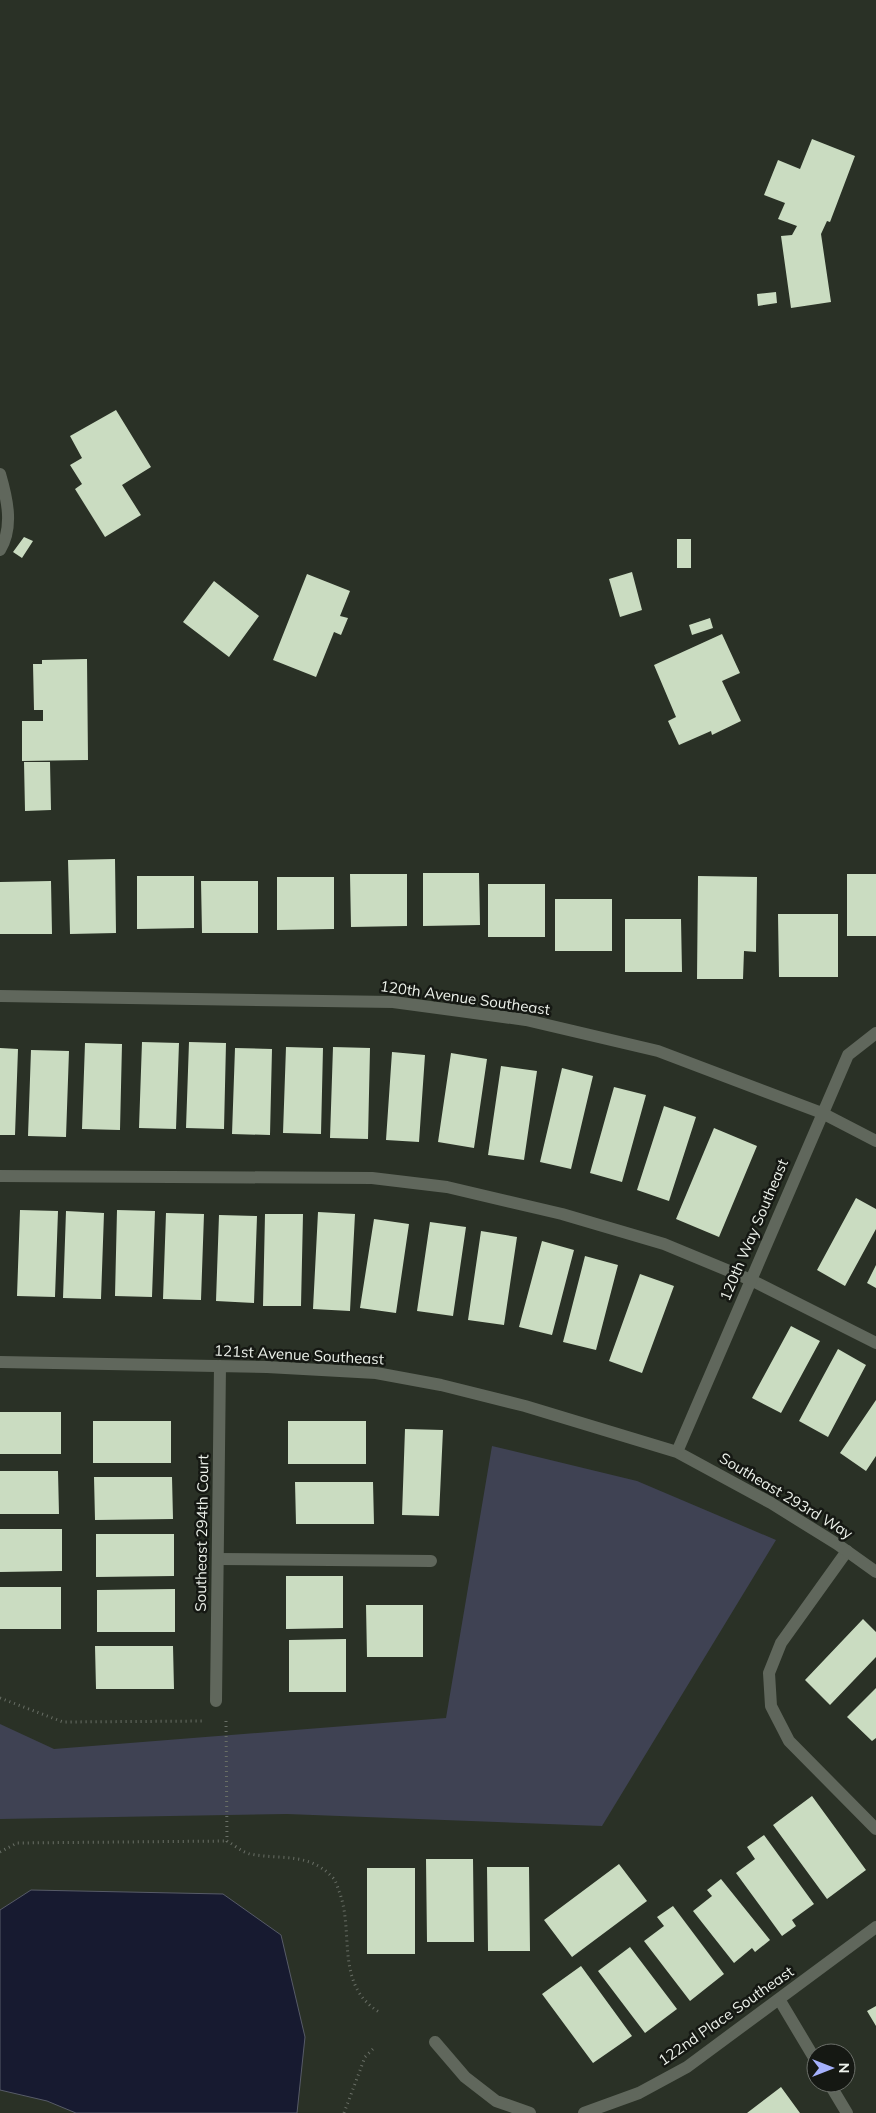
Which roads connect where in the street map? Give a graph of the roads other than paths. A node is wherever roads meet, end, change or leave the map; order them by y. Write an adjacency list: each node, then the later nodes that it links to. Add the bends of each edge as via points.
1 (0, 474): 2 (street, via 8,501 7,539)
2 (0, 550)
3 (0, 996): 5 (street, 120th Avenue Southeast, via 393,1002 526,1020 658,1051)
4 (876, 1033): 5 (street, 120th Way Southeast, via 848,1054)
5 (822, 1113): 6 (street, 120th Avenue Southeast); 8 (street, 120th Way Southeast)
6 (876, 1141)
7 (0, 1176): 8 (street, via 372,1178 447,1187 562,1214 664,1244)
8 (751, 1280): 9 (street); 12 (street, 120th Way Southeast)
9 (876, 1343)
10 (0, 1362): 11 (street, 121st Avenue Southeast)
11 (220, 1366): 12 (street, 121st Avenue Southeast, via 376,1373 441,1385 525,1406); 14 (street, Southeast 294th Court)
12 (677, 1452): 13 (street, Southeast 293rd Way, via 771,1503)
13 (847, 1551): 16 (street, Southeast 293rd Way); 18 (street, via 782,1643 768,1673 771,1706 789,1741)
14 (218, 1559): 15 (street); 17 (street, Southeast 294th Court)
15 (431, 1561)
16 (876, 1572)
17 (216, 1701)
18 (876, 1829)
19 (876, 1927): 20 (street, 122nd Place Southeast)
20 (779, 1999): 22 (street); 25 (street, 122nd Place Southeast, via 686,2067 639,2094)
21 (435, 2042): 24 (street, via 465,2077 496,2101)
22 (806, 2044)
23 (835, 2093): 26 (street)
24 (530, 2113)
25 (584, 2113)
26 (847, 2113)

